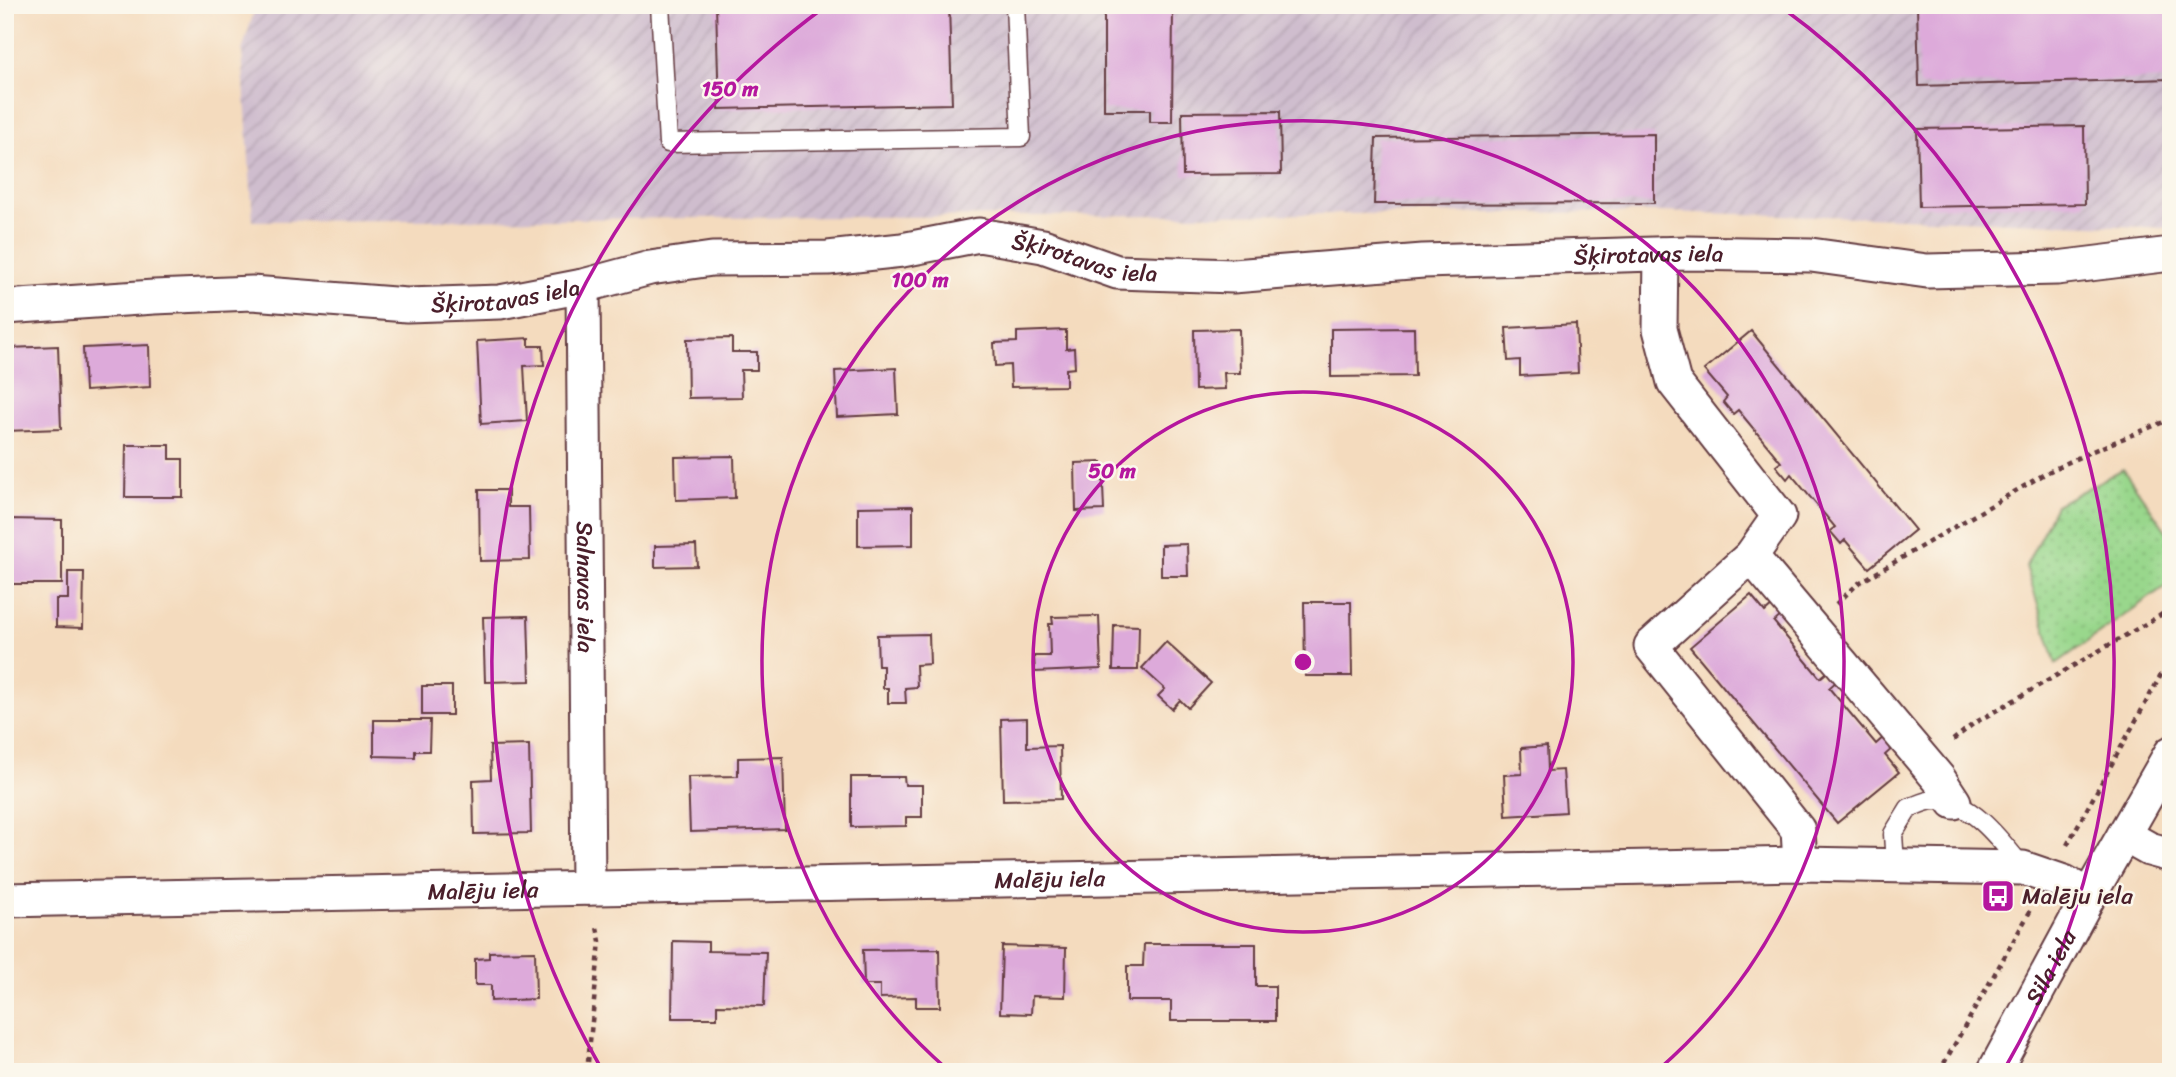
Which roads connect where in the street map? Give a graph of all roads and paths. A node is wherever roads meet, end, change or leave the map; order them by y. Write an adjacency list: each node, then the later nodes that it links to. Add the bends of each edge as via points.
1 (660, 5): 2 (lane, via 668,143 1021,137)
2 (1016, 5)
3 (1661, 254): 4 (street, Šķirotavas iela, via 1811,256 1927,271 2057,268); 5 (street, Šķirotavas iela, via 1423,261 1220,276 1117,272 1043,246 979,236 828,258 712,259 650,268); 8 (street, via 1660,329 1674,382 1779,516)
4 (2171, 254)
5 (583, 286): 6 (street, Šķirotavas iela, via 500,302 407,305 252,293); 19 (street, Salnavas iela)
6 (5, 307)
7 (2171, 419): 10 (path, via 2048,472 1859,583)
8 (1751, 556): 10 (street); 16 (street, via 1651,646 1798,830)
9 (2171, 609): 12 (path, via 1973,724)
10 (1810, 625): 12 (street)
11 (2171, 753): 14 (street, Sila iela)
12 (1925, 763): 13 (street)
13 (1954, 802): 17 (lane, via 1933,800 1909,808 1893,834); 18 (lane, via 1999,838)
14 (2124, 835): 15 (street); 20 (street, Sila iela)
15 (2171, 855)
16 (1800, 864): 17 (street, Malēju iela); 19 (street, Malēju iela)
17 (1895, 864): 18 (street, Malēju iela)
18 (2023, 868): 20 (street, Malēju iela)
19 (588, 888): 21 (street, Malēju iela); 22 (path, via 600,941)
20 (2090, 896): 23 (street, Sila iela)
21 (5, 900)
22 (587, 1072)
23 (1994, 1072)

